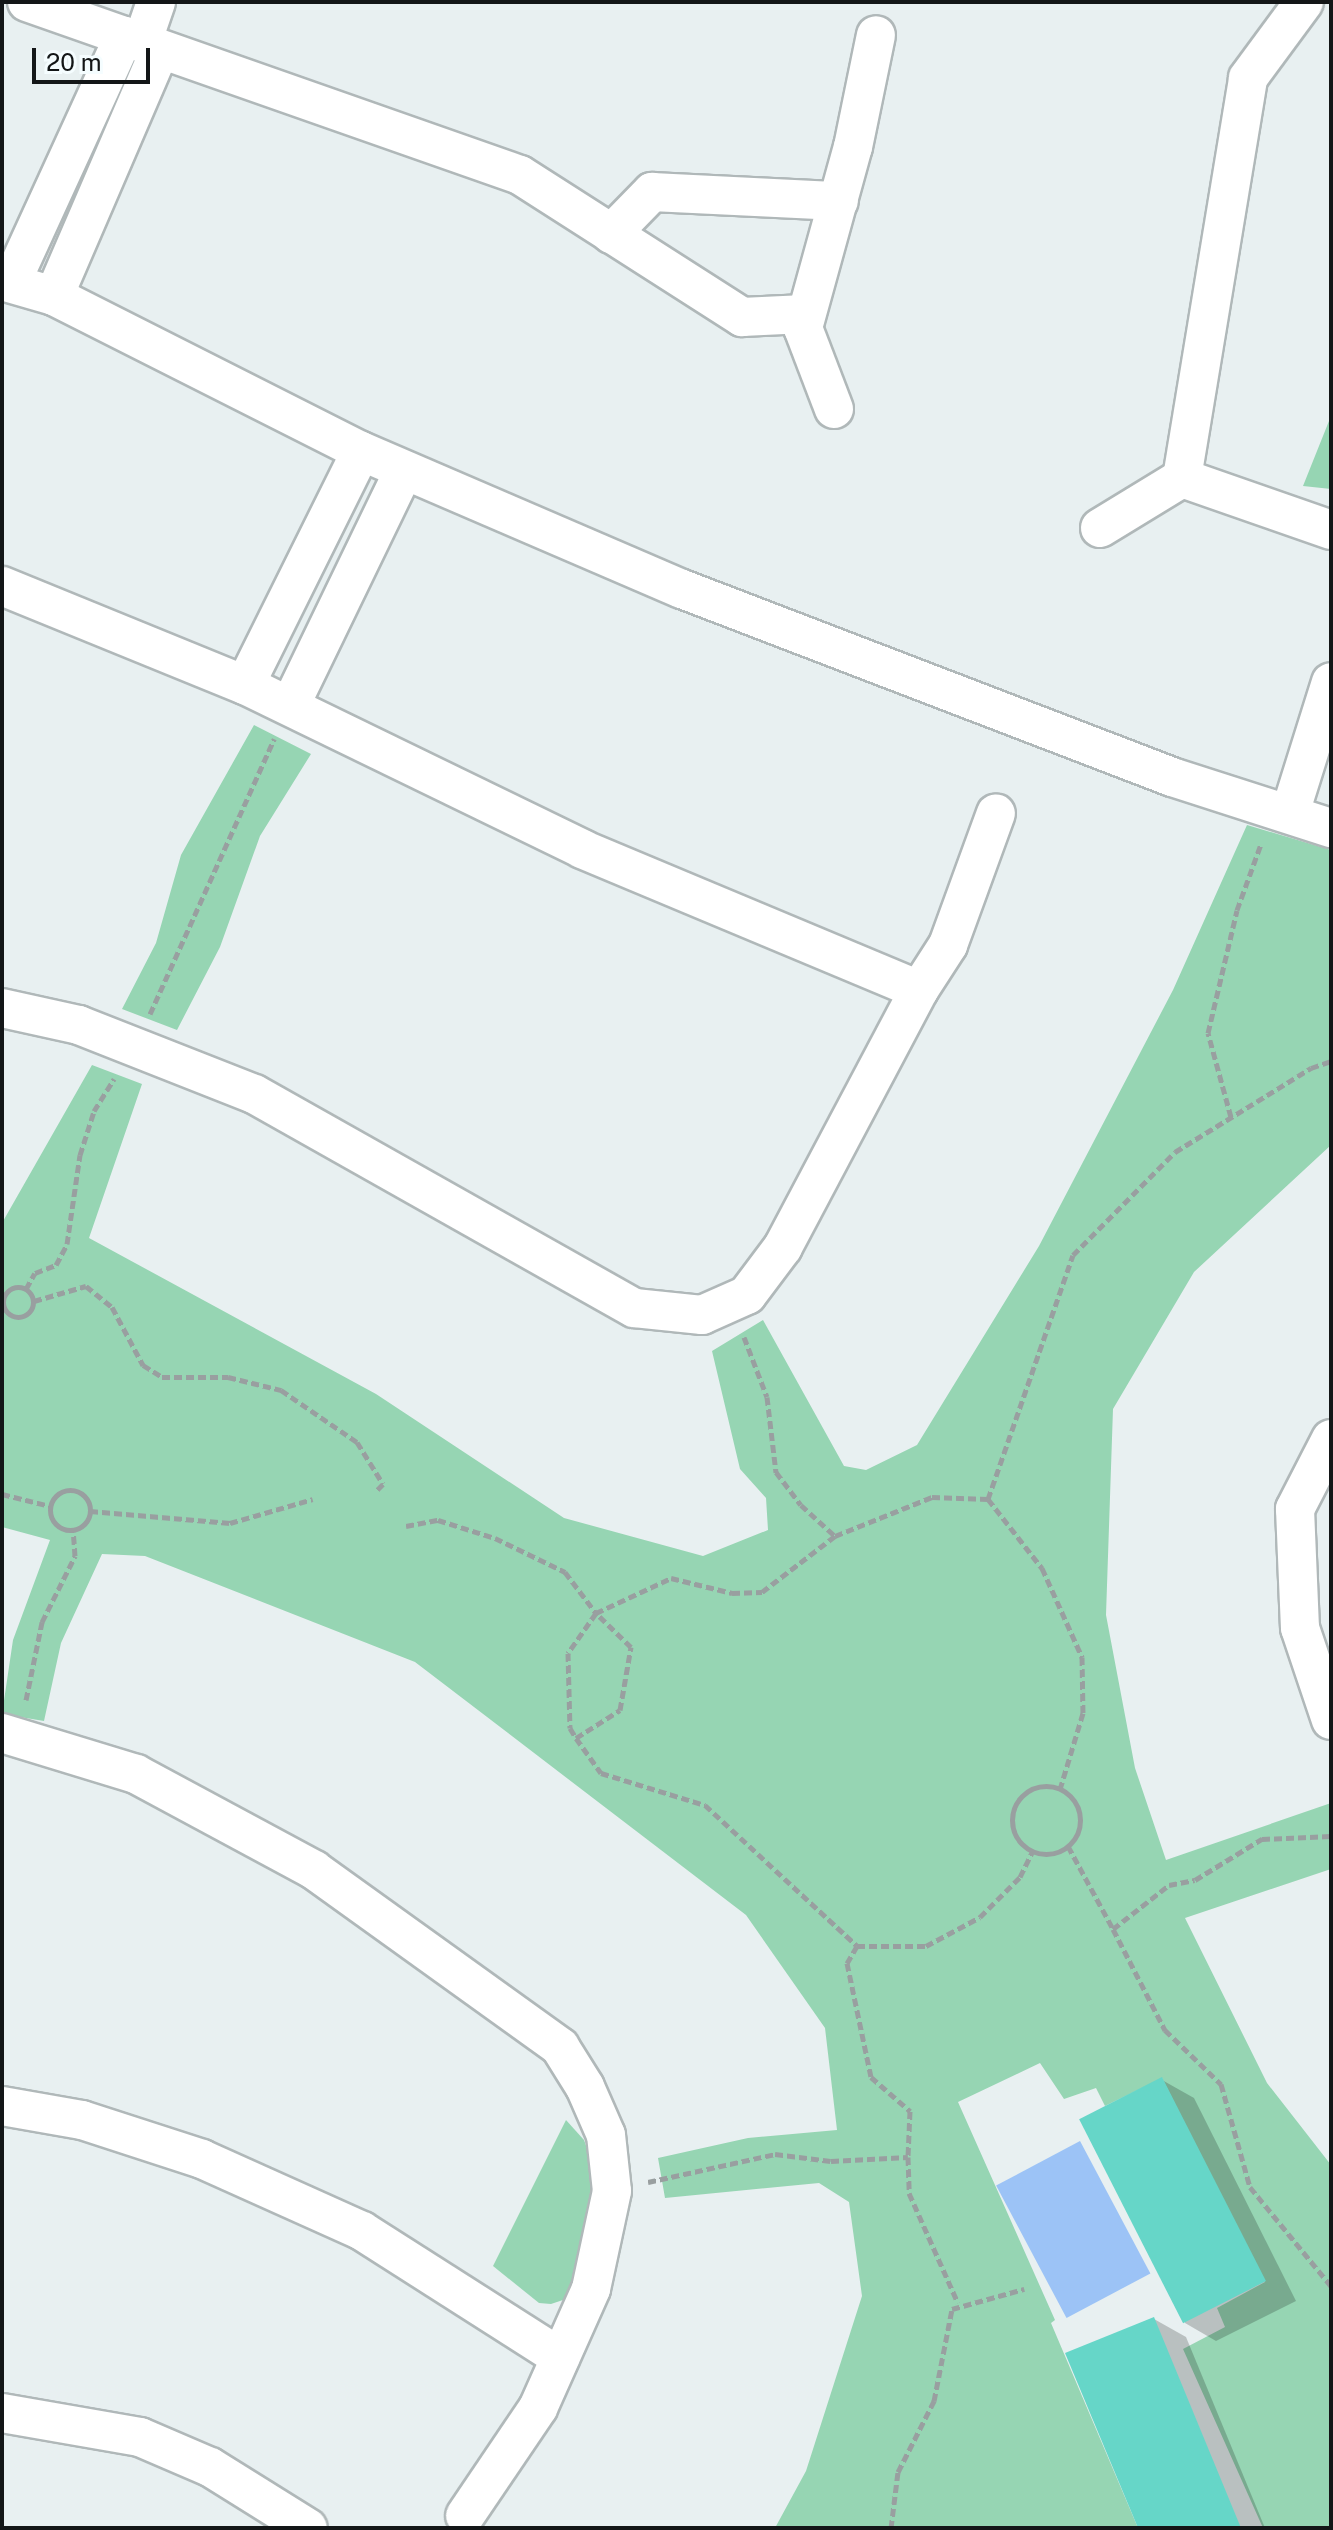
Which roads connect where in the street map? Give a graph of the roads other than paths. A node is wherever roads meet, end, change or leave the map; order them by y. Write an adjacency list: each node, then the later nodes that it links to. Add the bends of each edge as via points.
1 (27, 2): 5 (street)
2 (156, 2): 5 (street)
3 (1304, 2): 14 (street, via 1248,78)
4 (876, 35): 6 (street)
5 (142, 43): 7 (street, via 520,175); 8 (street); 9 (street)
6 (839, 201): 7 (street, via 652,192); 10 (street)
7 (611, 234): 10 (street, via 742,317)
8 (7, 282): 9 (street)
9 (54, 296): 12 (street)
10 (805, 314): 11 (street, via 803,328)
11 (834, 409)
12 (361, 451): 13 (street); 19 (street)
13 (404, 470): 20 (street); 21 (street, via 682,589 1172,777)
14 (1182, 478): 15 (street); 16 (street)
15 (1100, 528)
16 (1331, 530)
17 (2, 586): 19 (street)
18 (1331, 682): 21 (street)
19 (245, 685): 20 (street)
20 (290, 706): 24 (street, via 582,849)
21 (1282, 810): 23 (street)
22 (996, 813): 24 (street, via 948,945)
23 (1331, 828)
24 (919, 990): 25 (street, via 783,1247 747,1295 702,1315 634,1308 254,1094 79,1025)
25 (2, 1008)
26 (1331, 1439): 27 (street, via 1295,1509 1300,1628)
27 (1331, 1720)
28 (10, 1734): 30 (street, via 136,1774 314,1870 560,2047 606,2135 612,2191 591,2289)
29 (2, 2106): 30 (street, via 82,2120 202,2159 362,2231)
30 (560, 2357): 32 (street, via 538,2408)
31 (2, 2413): 33 (street, via 140,2437 210,2467)
32 (465, 2516)
33 (308, 2528)

